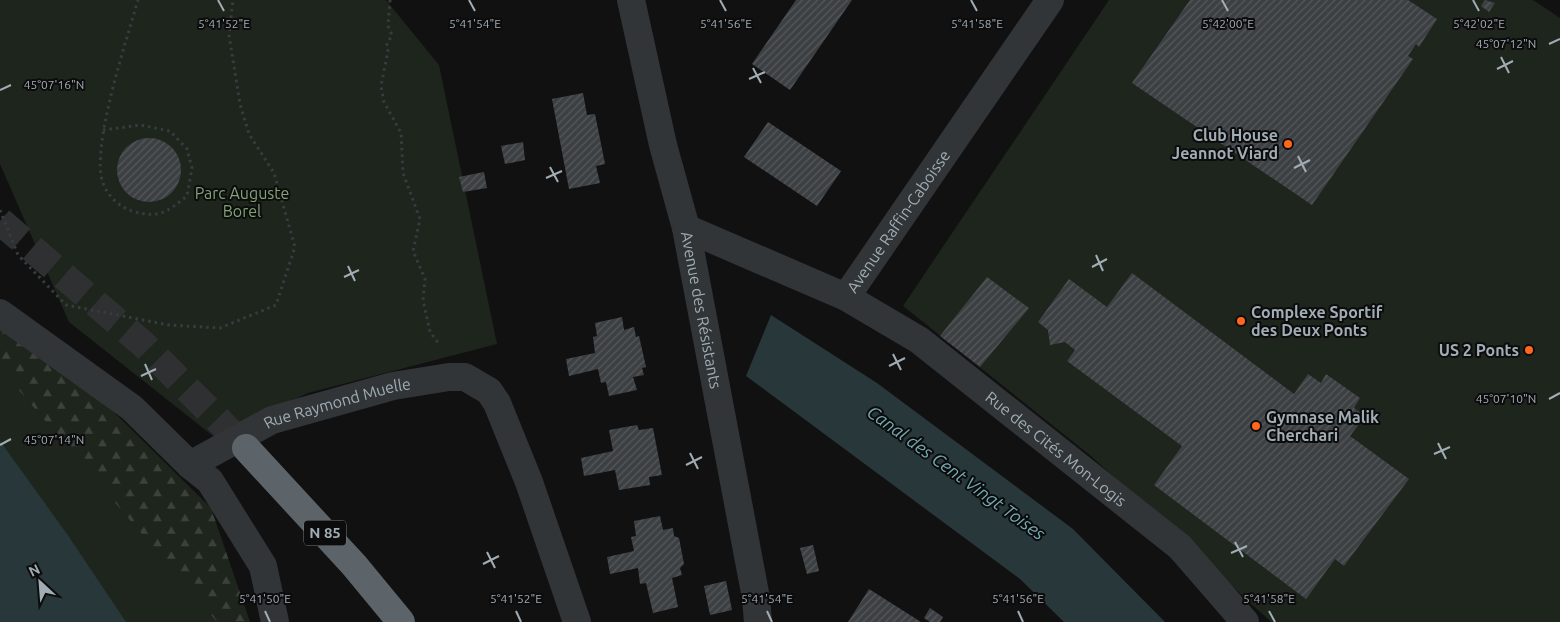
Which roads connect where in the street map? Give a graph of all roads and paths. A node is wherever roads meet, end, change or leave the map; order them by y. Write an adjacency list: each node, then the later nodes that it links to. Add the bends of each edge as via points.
1 (138, 0): 6 (path)
2 (232, 0): 7 (path, via 230,35 240,104 249,134 274,173 295,247 276,305 220,328 169,325 66,305 18,255)
3 (390, 0): 11 (path, via 388,26 392,35 386,46 388,51 381,86 384,102 401,133 403,173 420,219 413,251 425,279 423,300 430,332 441,346)
4 (631, 0): 8 (street, Avenue des Résistants, via 662,145)
5 (1050, 0): 9 (street, Avenue Raffin-Caboisse)
6 (103, 130): 6 (path, via 140,125 170,131 187,149 192,168 187,196 165,213 142,214 119,206 103,183)
7 (0, 210)
8 (686, 228): 9 (street, Avenue Raffin-Caboisse); 17 (street, Avenue des Résistants)
9 (846, 297): 18 (street, Rue des Cités Mon-Logis, via 919,340 1115,493 1180,547)
10 (0, 313): 13 (street, via 132,408)
11 (449, 377): 13 (street, Rue Raymond Muelle, via 393,386 272,420); 16 (street, Rue Raymond Muelle, via 465,377 477,383 489,391 497,403 530,482)
12 (246, 448): 15 (highway, N 85, via 354,565)
13 (190, 465): 14 (street, via 210,481 263,566)
14 (275, 622)
15 (401, 622)
16 (577, 622)
17 (758, 622)
18 (1245, 622)

